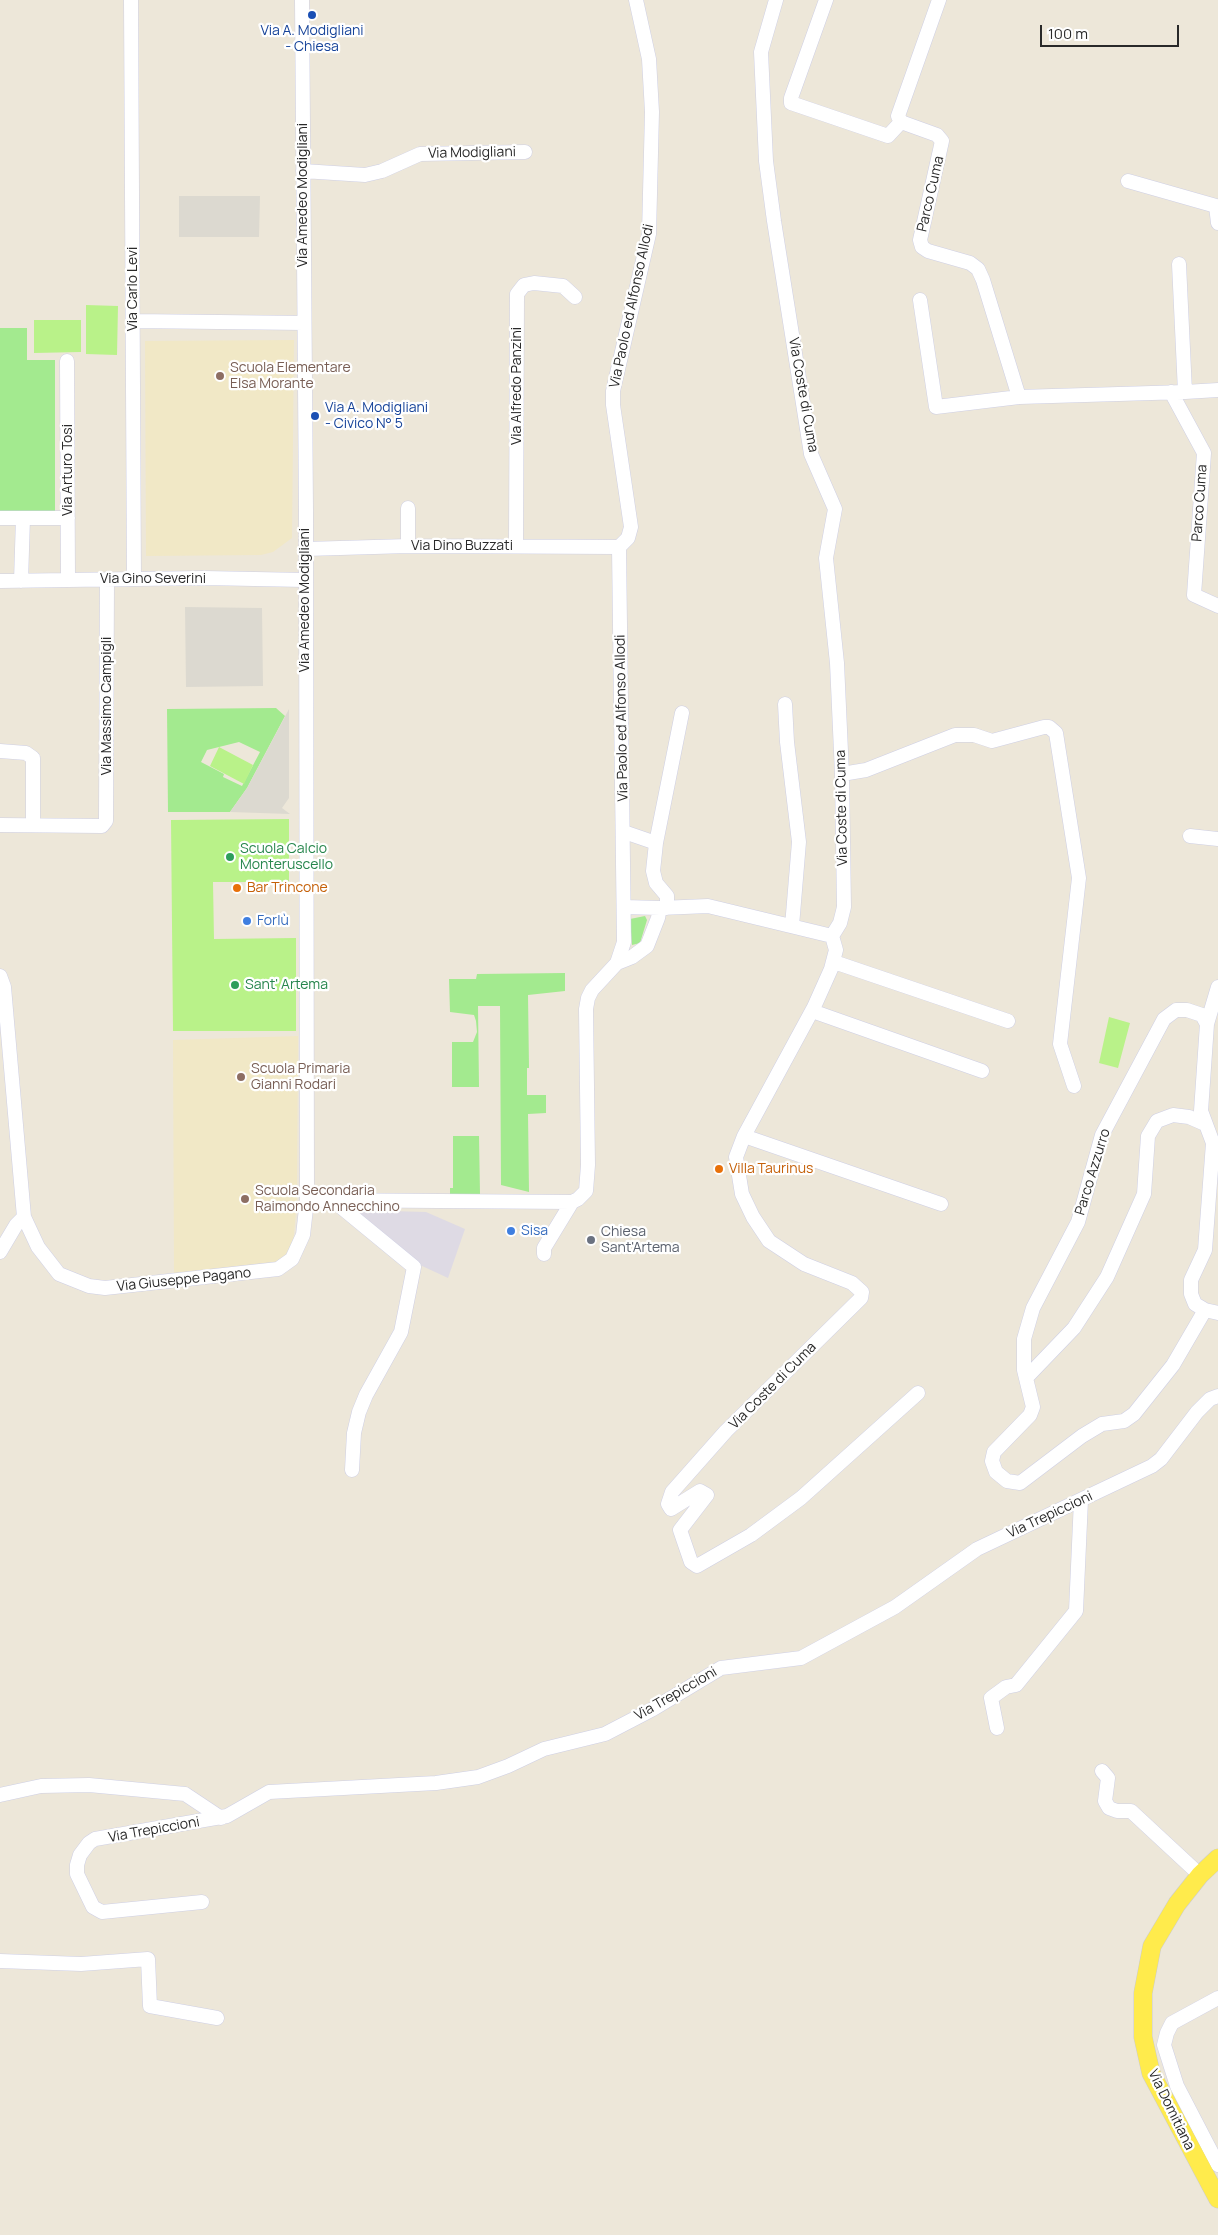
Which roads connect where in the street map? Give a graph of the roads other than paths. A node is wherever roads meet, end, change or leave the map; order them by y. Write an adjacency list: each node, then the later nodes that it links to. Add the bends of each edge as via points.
1 (131, 0): 15 (street, Via Carlo Levi)
2 (302, 0): 9 (street, Via Amedeo Modigliani)
3 (636, 0): 27 (street, Via Paolo ed Alfonso Allodi, via 649,59 651,181 649,234 613,391 615,430 631,527 628,538)
4 (776, 0): 39 (street, Via Coste di Cuma, via 761,52 766,161 812,454 835,509 826,558 837,663)
5 (826, 0): 7 (street, via 791,103 888,136)
6 (939, 0): 7 (street, via 898,116)
7 (901, 122): 20 (street, Parco Cuma, via 938,135 942,141 920,240 922,247 970,263 978,269)
8 (525, 152): 9 (street, Via Modigliani, via 420,154 365,175)
9 (303, 171): 16 (street, Via Amedeo Modigliani)
10 (1128, 182): 11 (street, via 1216,206)
11 (1218, 223)
12 (1179, 264): 19 (street, Parco Cuma)
13 (575, 297): 26 (street, Via Alfredo Panzini, via 563,286 534,283 524,285 517,294)
14 (920, 300): 20 (street, via 936,406)
15 (134, 321): 16 (street); 30 (street, Via Carlo Levi)
16 (304, 323): 28 (street, Via Amedeo Modigliani)
17 (67, 361): 24 (street, Via Arturo Tosi)
18 (1218, 390): 19 (street)
19 (1178, 392): 20 (street); 35 (street, Parco Cuma, via 1204,452 1194,595)
20 (1019, 398)
21 (408, 508): 25 (street)
22 (0, 518): 23 (street)
23 (23, 518): 24 (street); 34 (street)
24 (68, 518): 31 (street, Via Arturo Tosi)
25 (408, 546): 26 (street, Via Dino Buzzati); 28 (street, Via Dino Buzzati)
26 (516, 546): 27 (street, Via Dino Buzzati)
27 (619, 547): 42 (street, Via Paolo ed Alfonso Allodi)
28 (306, 549): 32 (street, Via Amedeo Modigliani)
29 (106, 579): 30 (street, Via Gino Severini); 31 (street, Via Gino Severini); 41 (street, Via Massimo Campigli, via 108,817 104,824 98,826)
30 (134, 579): 32 (street, Via Gino Severini)
31 (68, 580): 34 (street, Via Gino Severini)
32 (305, 580): 63 (street, Via Amedeo Modigliani)
33 (0, 581): 34 (street, Via Gino Severini)
34 (21, 581)
35 (1218, 606)
36 (785, 704): 48 (street, via 799,842)
37 (682, 713): 45 (street)
38 (0, 751): 41 (street, via 26,753 33,758)
39 (842, 774): 49 (street, Via Coste di Cuma, via 844,908); 60 (street, via 866,770 955,735 974,735 992,741 1044,727 1056,733 1079,878 1060,1044)
40 (0, 825): 41 (street)
41 (33, 825)
42 (624, 832): 45 (street); 46 (street, Via Paolo ed Alfonso Allodi)
43 (1190, 836): 44 (street)
44 (1218, 839)
45 (656, 843): 47 (street, via 653,870 656,883 666,896)
46 (624, 902): 47 (street); 50 (street, Via Paolo ed Alfonso Allodi)
47 (664, 908): 48 (street, via 708,906); 51 (street, via 649,942)
48 (792, 926): 49 (street)
49 (832, 936): 52 (street, Via Coste di Cuma, via 836,950)
50 (624, 942): 51 (street, via 630,951); 53 (street, Via Paolo ed Alfonso Allodi)
51 (640, 953): 53 (street, Via Paolo ed Alfonso Allodi)
52 (834, 962): 56 (street, Via Coste di Cuma); 57 (street)
53 (616, 963): 65 (street, Via Paolo ed Alfonso Allodi, via 599,980 588,998 588,1186 583,1195)
54 (0, 976): 67 (street, Via Giuseppe Pagano, via 4,987)
55 (1218, 987): 58 (street, Parco Azzurro)
56 (812, 1011): 59 (street); 62 (street, Via Coste di Cuma)
57 (1008, 1021)
58 (1208, 1024): 61 (street, Parco Azzurro, via 1201,1111); 71 (street, Parco Azzurro, via 1202,1015 1187,1010 1176,1010 1164,1019 1102,1135 1078,1222 1033,1308 1024,1338)
59 (982, 1071)
60 (1074, 1086)
61 (1206, 1124): 70 (street, Parco Azzurro, via 1213,1143 1205,1250 1191,1280 1191,1294 1195,1304); 71 (street, via 1173,1115 1158,1121 1148,1136 1144,1194 1108,1277 1074,1328)
62 (744, 1136): 66 (street); 72 (street, Via Coste di Cuma, via 736,1157 738,1175 742,1194 764,1236 804,1264 852,1282 862,1292 861,1298 726,1431 672,1492 668,1504 671,1509 700,1491 707,1495 680,1530 691,1562 698,1566 751,1535 801,1498)
63 (307, 1200): 64 (street); 67 (street, Via Giuseppe Pagano, via 303,1235 292,1259 278,1269 105,1288 89,1286 59,1274 38,1247)
64 (340, 1201): 65 (street); 74 (street, via 341,1207 414,1267 401,1332 359,1412 354,1432)
65 (572, 1202): 69 (street, Via Paolo ed Alfonso Allodi, via 544,1248)
66 (941, 1204)
67 (24, 1217): 68 (street)
68 (0, 1252)
69 (544, 1254)
70 (1212, 1312): 71 (street, Parco Azzurro, via 1134,1414 1124,1420 1102,1424 1082,1436 1020,1483 1007,1481 996,1472 992,1461 994,1452 1030,1415 1033,1407)
71 (1026, 1378)
72 (918, 1393)
73 (1218, 1396): 75 (street, Via Trepiccioni, via 1197,1412 1152,1466)
74 (352, 1470)
75 (1081, 1500): 76 (street, via 1076,1611 1016,1685 1006,1687 991,1698); 79 (street, Via Trepiccioni, via 977,1549 895,1607 800,1658 721,1668 654,1709 605,1734 544,1749 478,1777 269,1792)
76 (997, 1728)
77 (1102, 1771): 81 (street, via 1108,1778 1105,1801 1109,1808 1131,1811)
78 (0, 1795): 79 (street, Via Trepiccioni, via 41,1786 89,1785 185,1794)
79 (221, 1818): 82 (street, Via Trepiccioni, via 95,1840 80,1855 77,1865 77,1874 94,1907 102,1912)
80 (1218, 1858): 81 (main road, Via Domitiana)
81 (1200, 1875): 87 (main road, Via Domitiana, via 1152,1946 1143,1993 1143,2037 1151,2073)
82 (202, 1902)
83 (0, 1961): 85 (street, via 80,1964 148,1959 150,2006)
84 (1218, 1998): 86 (street, via 1172,2023 1164,2044 1177,2086)
85 (217, 2018)
86 (1218, 2165)
87 (1218, 2199)

